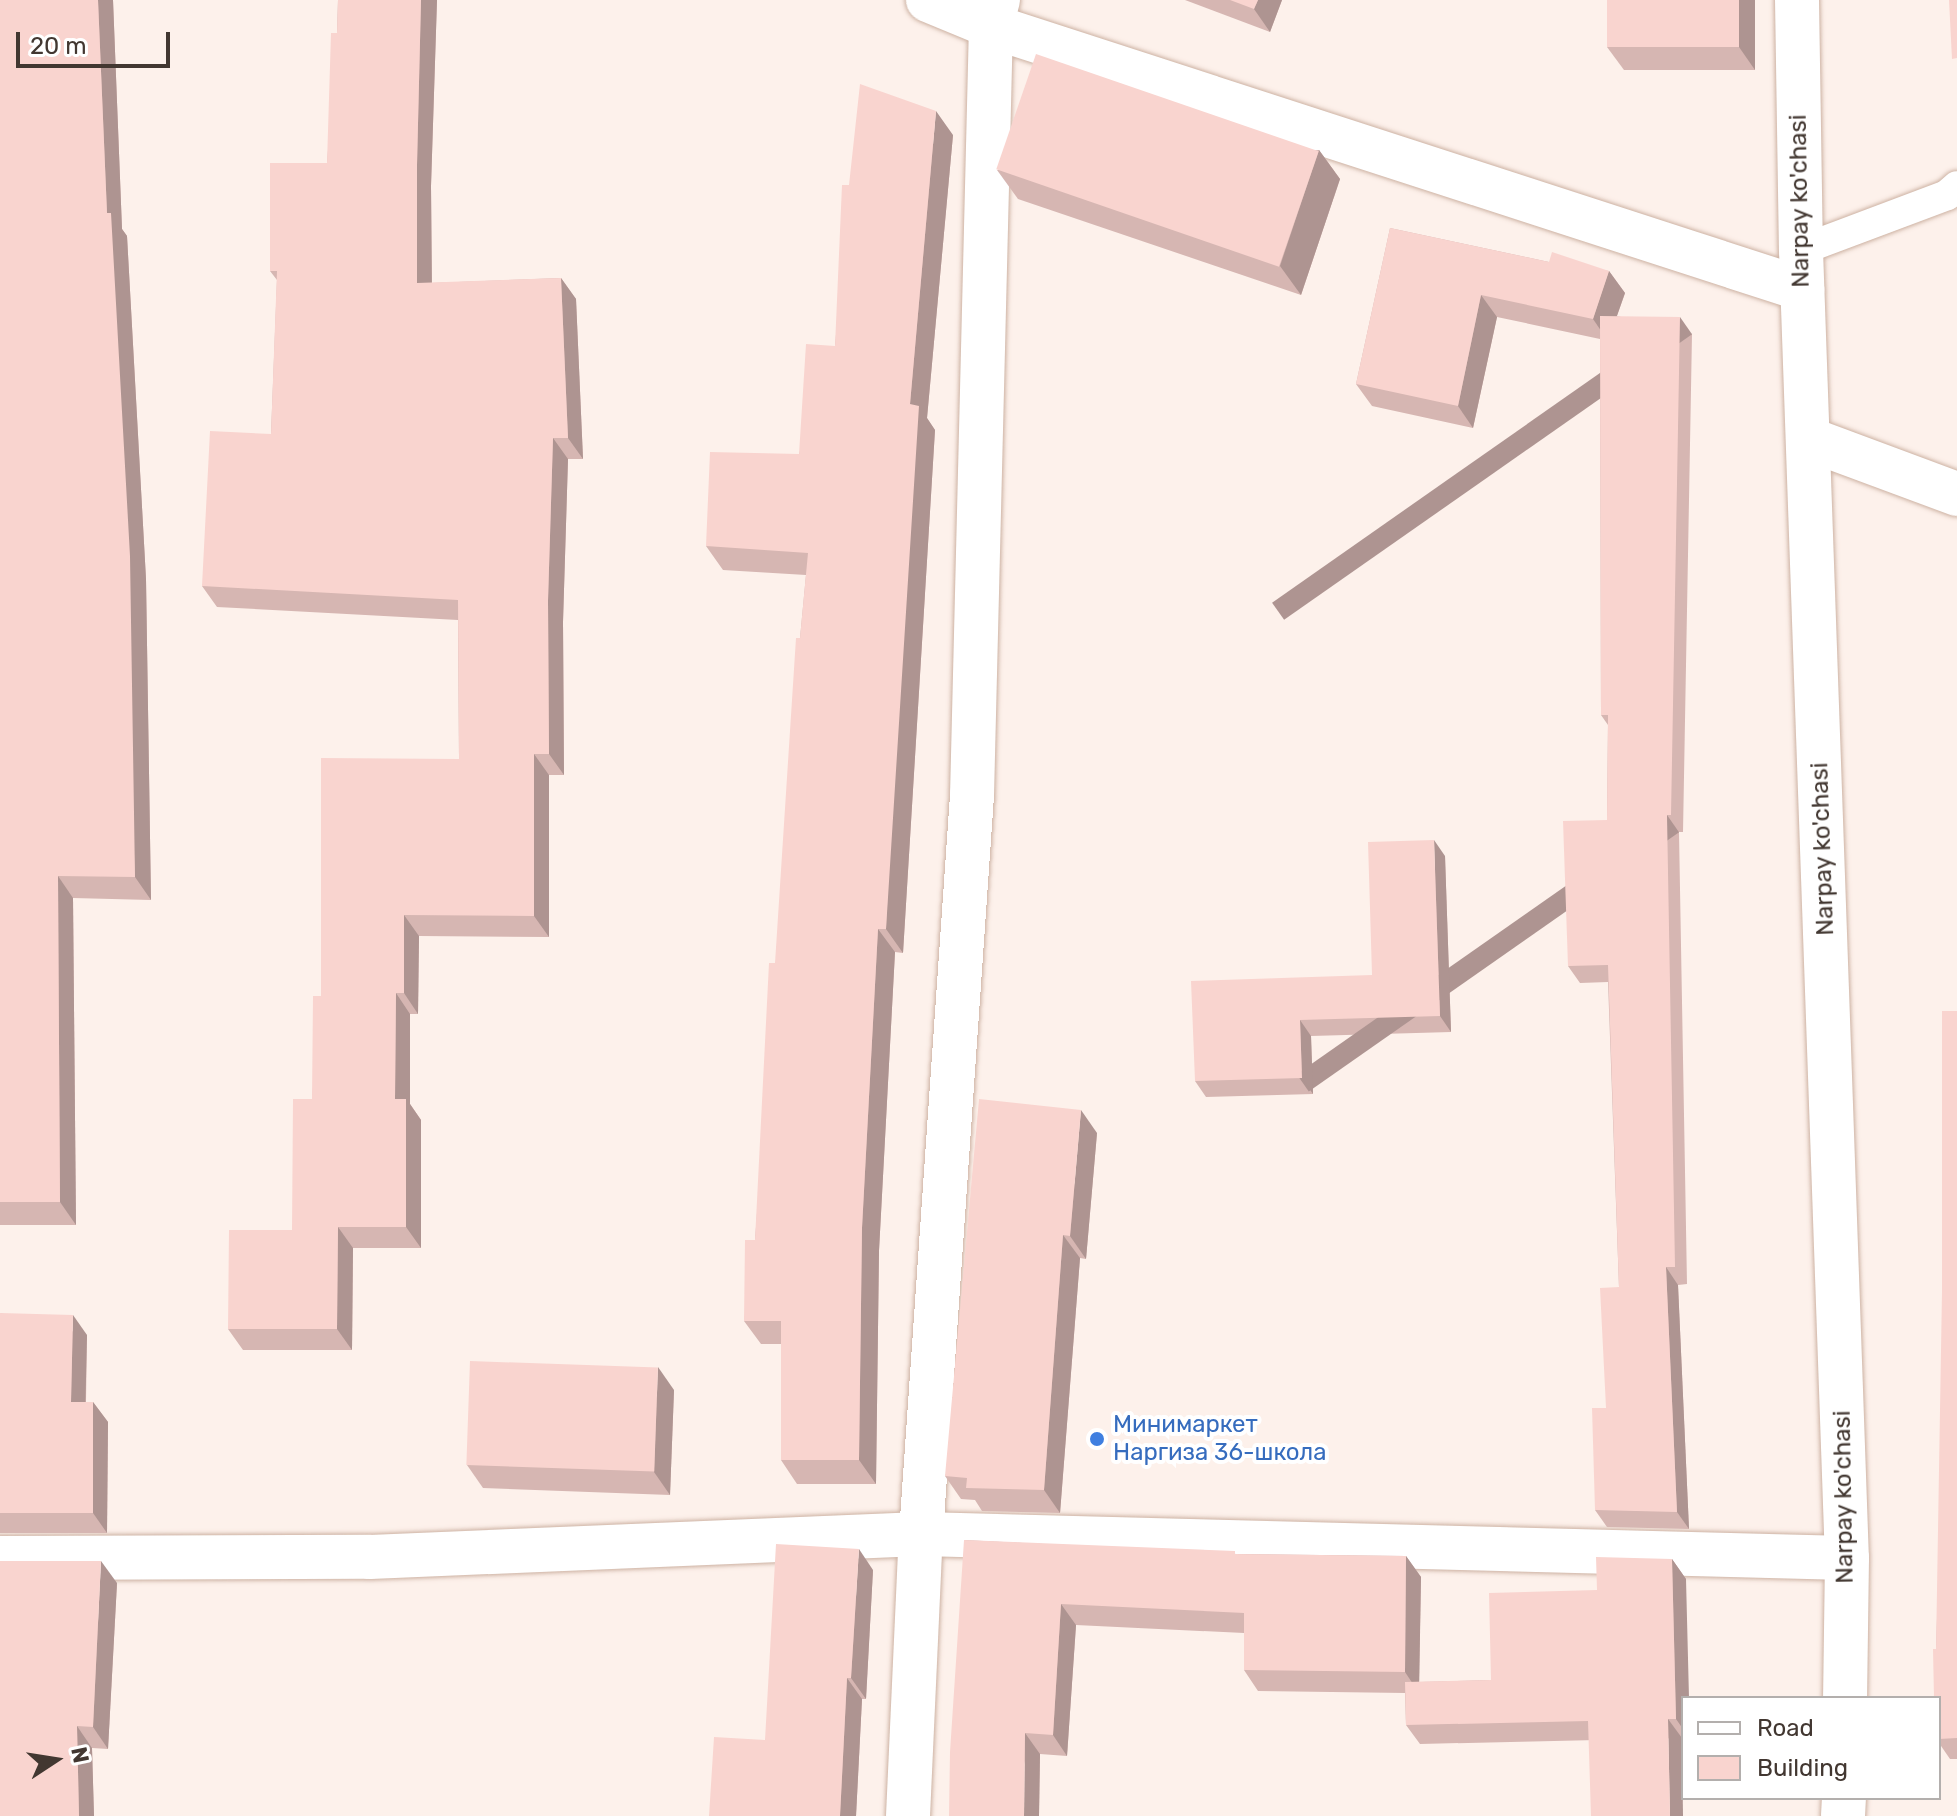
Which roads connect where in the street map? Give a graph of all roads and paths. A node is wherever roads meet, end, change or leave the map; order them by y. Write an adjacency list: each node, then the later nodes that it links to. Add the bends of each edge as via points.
1 (928, 0): 3 (street)
2 (1797, 0): 5 (street, Narpay ko'chasi)
3 (994, 13): 5 (street); 8 (street, via 972,796)
4 (1957, 186): 5 (lane)
5 (1801, 270): 6 (street, Narpay ko'chasi)
6 (1809, 439): 7 (street); 10 (street, Narpay ko'chasi)
7 (1957, 494)
8 (921, 1534): 9 (street, via 370,1557); 10 (street); 12 (street)
9 (0, 1558)
10 (1847, 1558): 11 (street, Narpay ko'chasi)
11 (1845, 1696)
12 (908, 1816)

